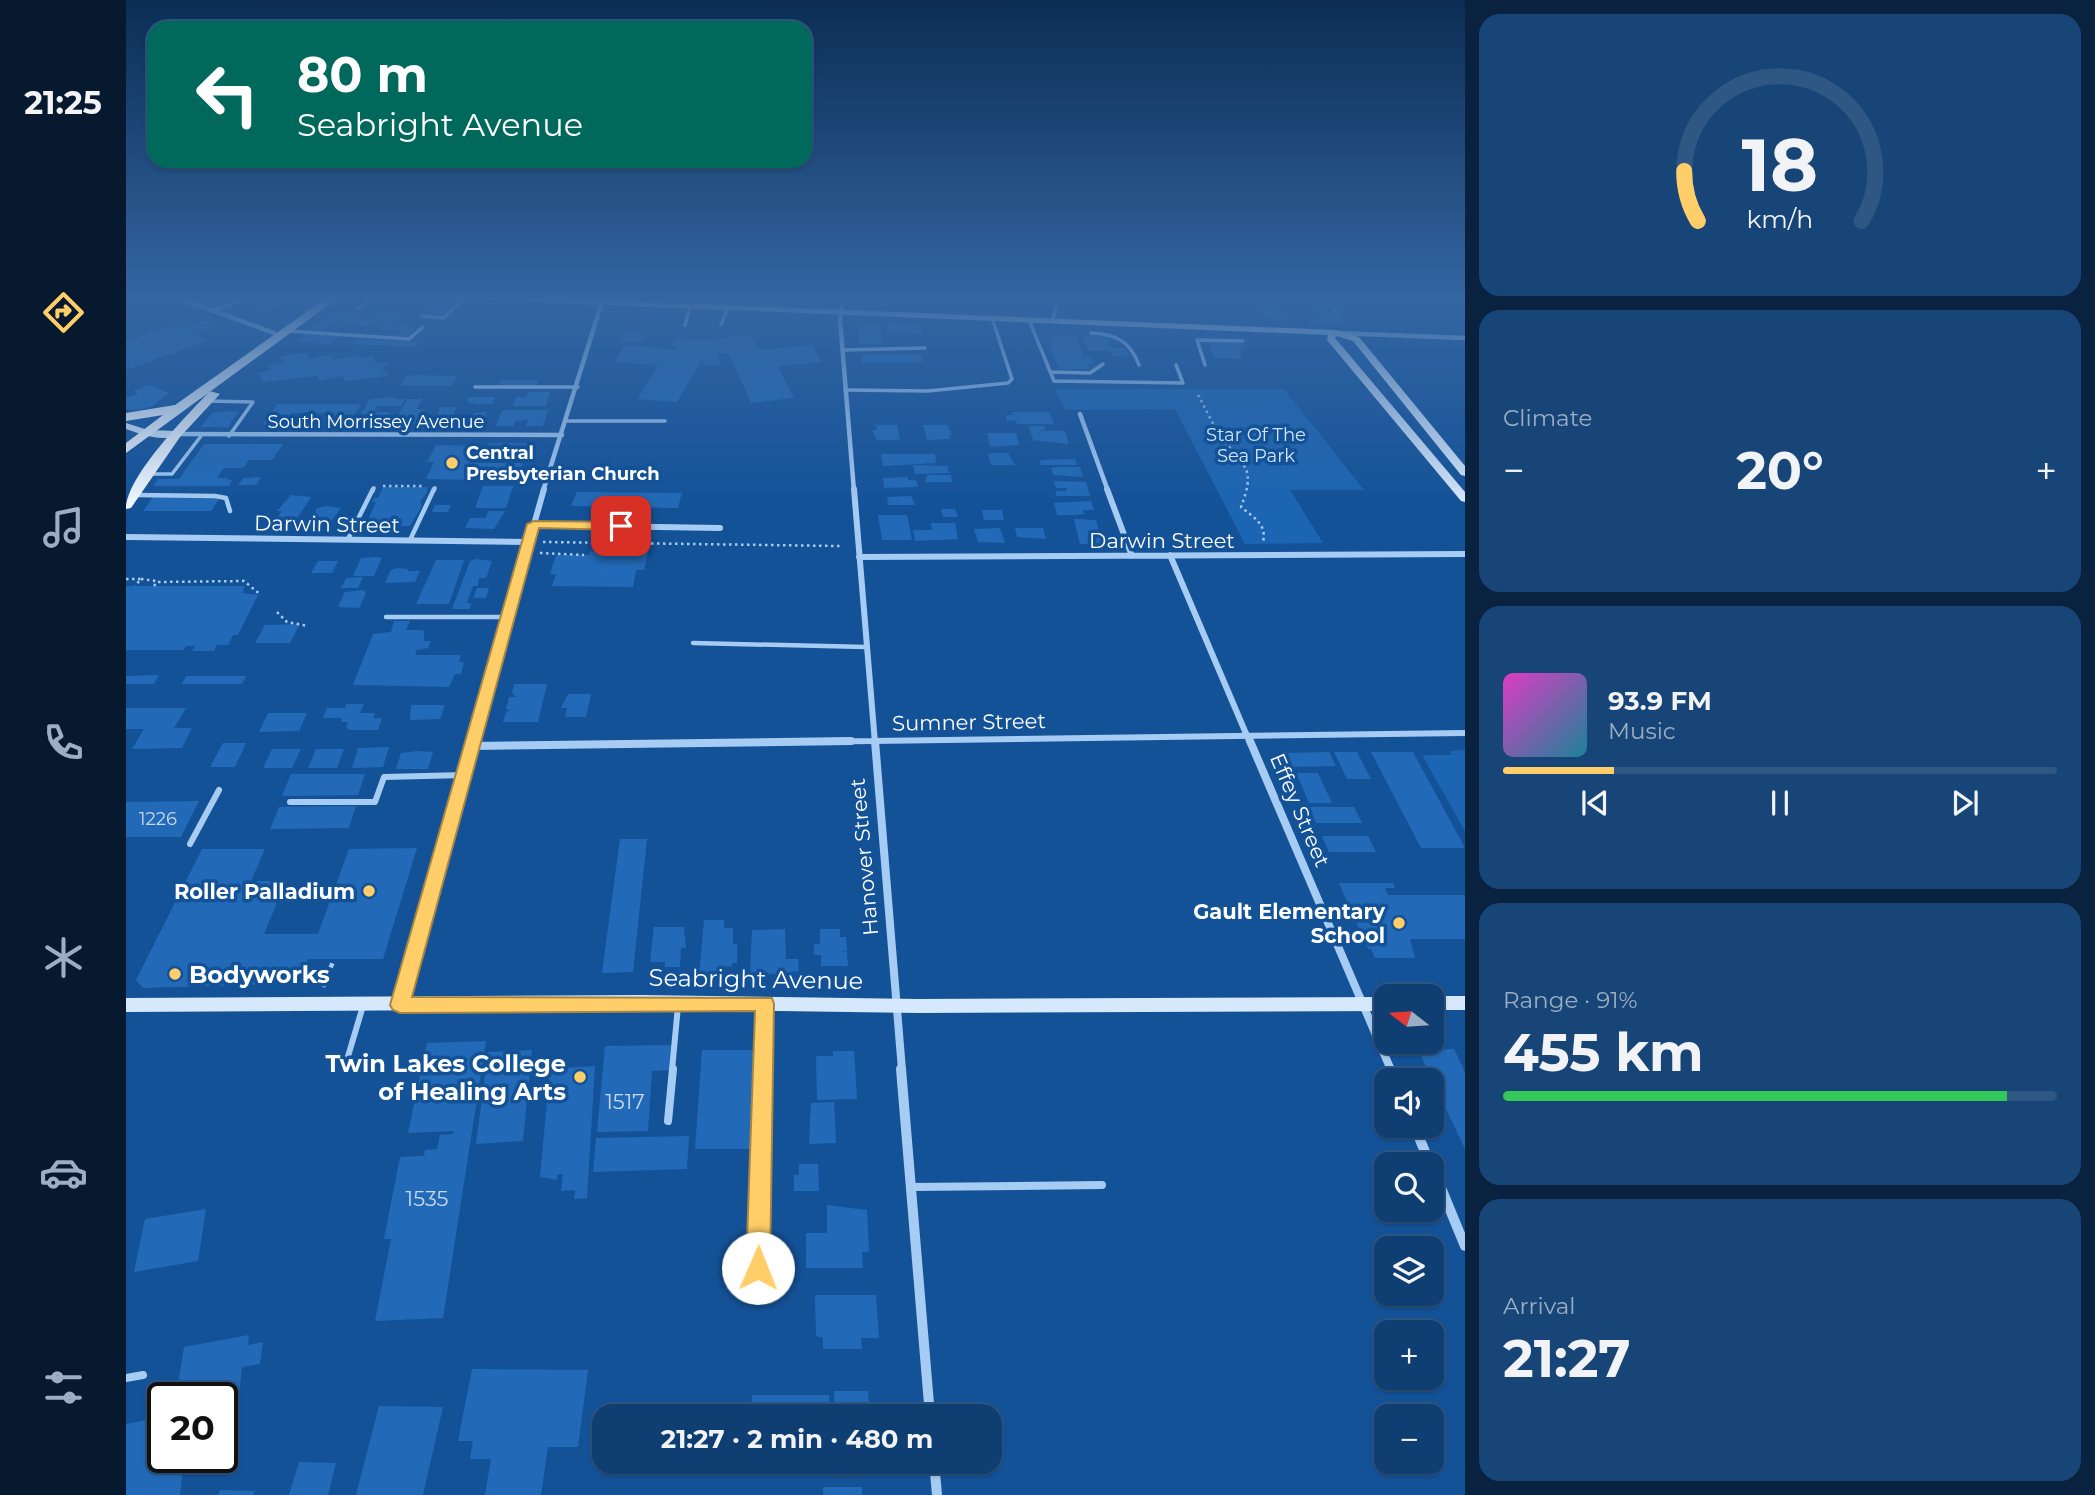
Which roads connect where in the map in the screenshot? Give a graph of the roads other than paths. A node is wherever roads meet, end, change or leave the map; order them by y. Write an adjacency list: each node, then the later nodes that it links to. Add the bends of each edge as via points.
1 (1176, 365): 11 (lane, via 1183,383 1054,381)
2 (237, 366): 16 (main road)
3 (249, 366): 15 (main road)
4 (584, 366): 13 (street)
5 (843, 366): 14 (street, Hanover Street)
6 (1007, 366): 14 (lane, via 1012,380 1008,383 928,391)
7 (1048, 366): 11 (lane)
8 (1100, 366): 11 (lane, via 1090,373)
9 (1353, 366): 32 (main road)
10 (1378, 366): 28 (main road)
11 (1051, 372)
12 (475, 387): 13 (lane)
13 (578, 387): 19 (street)
14 (845, 390): 44 (street, Hanover Street)
15 (206, 401): 25 (lane, via 253,402); 26 (main road)
16 (184, 403): 18 (main road, via 150,415); 22 (main road)
17 (1080, 414): 43 (street)
18 (126, 417)
19 (567, 421): 20 (lane); 23 (street)
20 (665, 421)
21 (126, 426): 22 (main road)
22 (146, 433): 26 (main road); 27 (main road)
23 (562, 435): 25 (street, South Morrissey Avenue); 35 (street)
24 (201, 436): 25 (street, South Morrissey Avenue); 26 (street, South Morrissey Avenue); 29 (lane, via 172,474)
25 (229, 436)
26 (178, 437): 27 (main road); 29 (main road)
27 (129, 444)
28 (1465, 473)
29 (148, 474): 33 (main road)
30 (374, 488): 38 (lane)
31 (435, 488): 39 (lane)
32 (1465, 499)
33 (130, 500): 34 (lane, via 215,496 226,498)
34 (230, 511)
35 (534, 524): 36 (street); 40 (street)
36 (720, 528)
37 (126, 537): 38 (street, Darwin Street)
38 (348, 539): 39 (street, Darwin Street)
39 (410, 540): 40 (street, Darwin Street)
40 (527, 542): 46 (street)
41 (1465, 554): 42 (street, Darwin Street)
42 (1170, 555): 43 (street, Darwin Street); 50 (street, Effey Street)
43 (1132, 556): 44 (street, Darwin Street)
44 (859, 557): 48 (street, Hanover Street)
45 (386, 617): 46 (lane)
46 (508, 617): 52 (street)
47 (694, 643): 48 (lane)
48 (866, 647): 51 (street, Hanover Street)
49 (1465, 733): 50 (street, Sumner Street)
50 (1247, 735): 51 (street, Sumner Street); 61 (street, Effey Street)
51 (874, 743): 52 (street, Sumner Street); 66 (street, Hanover Street)
52 (473, 747): 53 (street)
53 (465, 775): 55 (lane, via 384,777 375,802); 65 (street)
54 (219, 790): 56 (lane)
55 (290, 802)
56 (190, 844)
57 (678, 1003): 60 (main road, Seabright Avenue); 65 (main road, Seabright Avenue); 69 (lane)
58 (1444, 1003): 59 (main road)
59 (1465, 1003)
60 (765, 1004): 66 (main road, Seabright Avenue); 74 (lane)
61 (1363, 1004): 62 (main road, Seabright Avenue); 66 (main road, Seabright Avenue); 68 (street, Effey Street)
62 (1374, 1004)
63 (126, 1005): 64 (main road, Seabright Avenue)
64 (364, 1005): 65 (main road, Seabright Avenue); 67 (lane)
65 (400, 1005)
66 (896, 1006): 71 (street, Hanover Street)
67 (346, 1063)
68 (1390, 1068)
69 (668, 1121)
70 (1102, 1185): 71 (lane)
71 (911, 1187): 77 (street, Hanover Street)
72 (1444, 1196): 73 (street)
73 (1465, 1246)
74 (758, 1268)
75 (143, 1375): 76 (lane)
76 (126, 1378)
77 (929, 1404)
78 (935, 1474): 79 (street)
79 (937, 1495)

